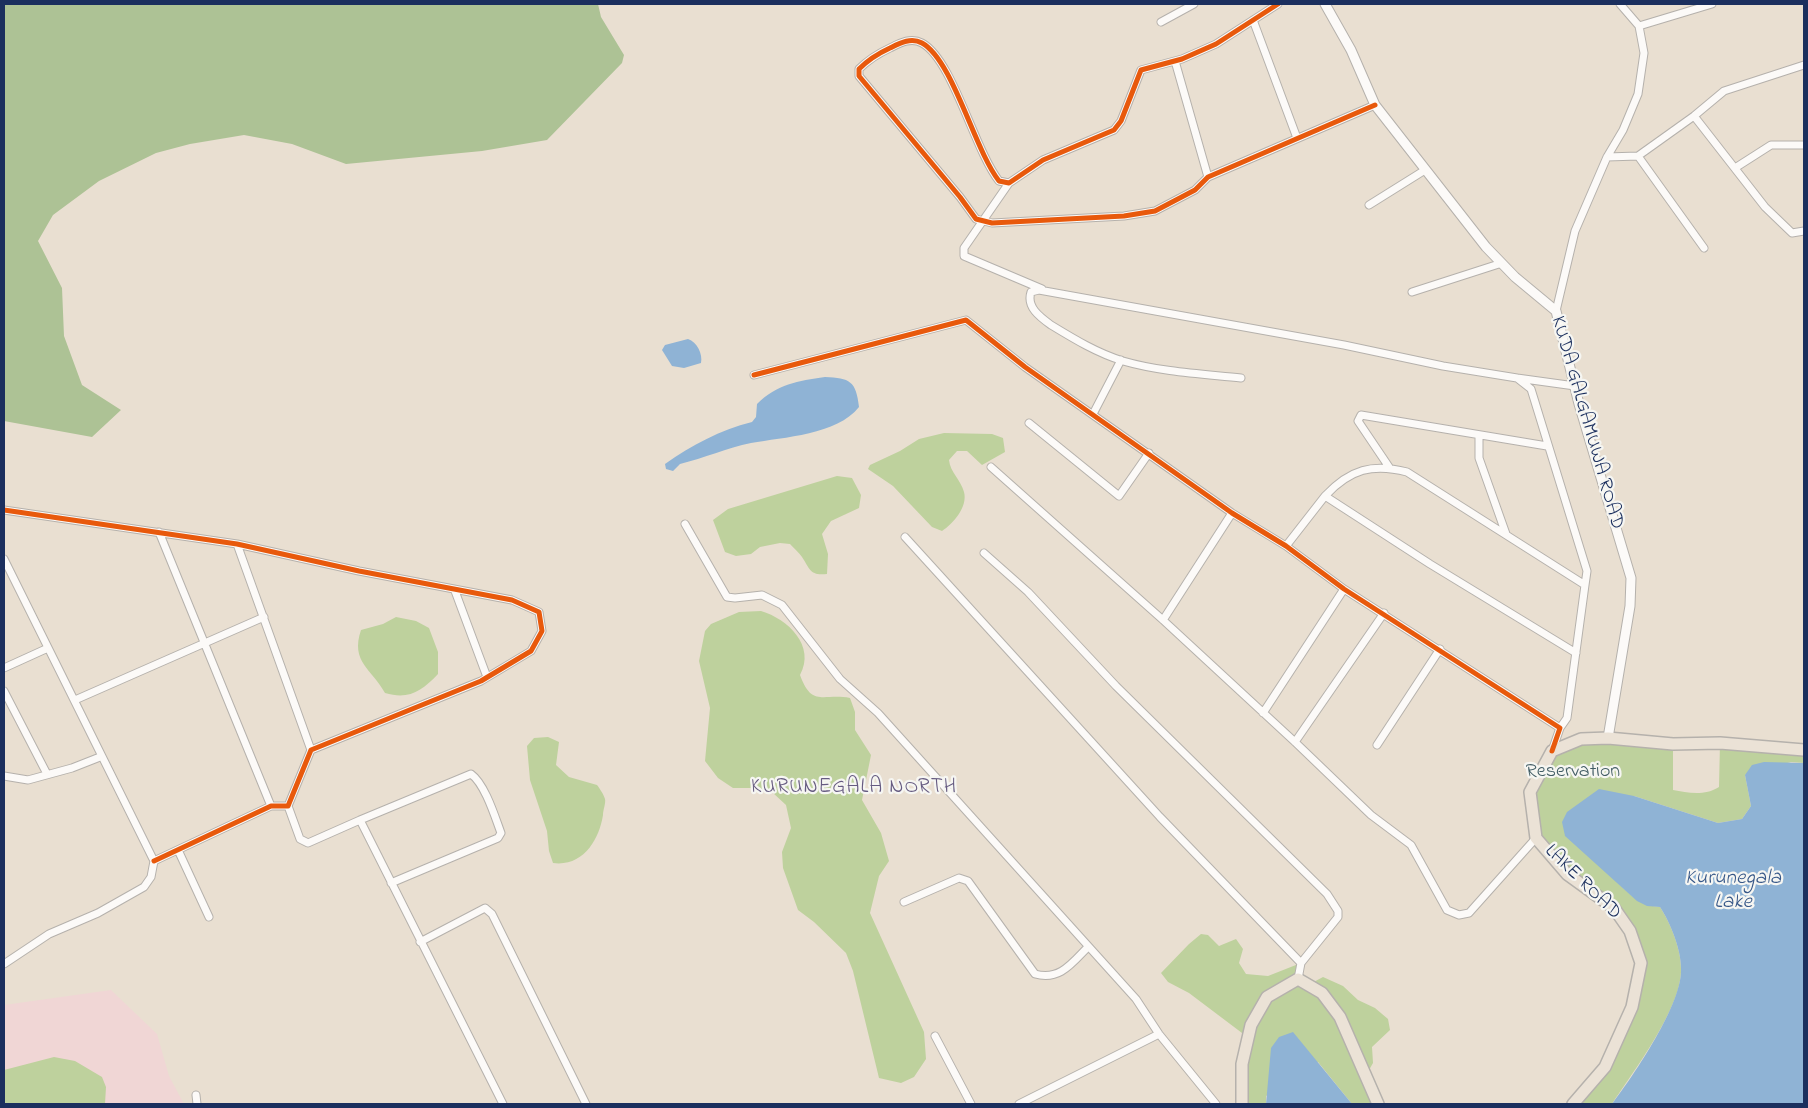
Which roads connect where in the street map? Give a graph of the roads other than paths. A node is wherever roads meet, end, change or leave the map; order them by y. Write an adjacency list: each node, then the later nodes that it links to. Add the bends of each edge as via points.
1 (1194, 4): 7 (street)
2 (1278, 4): 6 (street)
3 (1325, 4): 11 (street, KUDA GALGAMUWA ROAD, via 1351,50)
4 (1620, 4): 8 (street)
5 (1712, 4): 8 (street)
6 (1253, 20): 9 (street, via 1216,44); 13 (street)
7 (1161, 22)
8 (1639, 26): 16 (street, via 1644,53 1638,94)
9 (1176, 61): 19 (street); 20 (street, via 1141,70 1121,121 1114,130 1042,160)
10 (1804, 66): 12 (street, via 1724,91)
11 (1374, 105): 13 (street); 18 (street, KUDA GALGAMUWA ROAD)
12 (1694, 116): 15 (street); 17 (street)
13 (1297, 138): 19 (street)
14 (1804, 145): 17 (street, via 1771,145)
15 (1638, 156): 16 (street); 24 (street)
16 (1607, 157): 28 (street, via 1575,231)
17 (1734, 168): 23 (street, via 1765,207 1792,233)
18 (1425, 170): 21 (street); 25 (street, KUDA GALGAMUWA ROAD)
19 (1208, 177): 22 (street, via 1195,190 1155,211 1016,223)
20 (1009, 182): 22 (street); 22 (street, via 999,181 991,170 950,78 931,50 920,42 904,41 870,57 859,69 859,76 976,219)
21 (1369, 205)
22 (982, 222): 26 (street, via 964,248 964,256)
23 (1804, 232)
24 (1704, 248)
25 (1502, 263): 27 (street); 28 (street, KUDA GALGAMUWA ROAD)
26 (1048, 291): 29 (street, via 1031,292 1029,298 1032,308 1041,318 1079,342); 31 (street)
27 (1412, 292)
28 (1556, 311): 33 (street, KUDA GALGAMUWA ROAD)
29 (1121, 360): 32 (street); 34 (street)
30 (754, 375): 34 (street, via 963,319)
31 (1510, 377): 33 (street); 37 (street, via 1531,388)
32 (1241, 378)
33 (1575, 386): 68 (street, KUDA GALGAMUWA ROAD, via 1631,578 1630,606)
34 (1093, 414): 38 (street)
35 (1029, 423): 38 (street, via 1119,496)
36 (1479, 434): 37 (street); 40 (street, via 1361,415 1358,421); 46 (street, via 1479,458)
37 (1548, 446): 52 (street, via 1588,571)
38 (1149, 454): 43 (street)
39 (991, 467): 57 (street)
40 (1388, 467): 41 (street, via 1358,472 1334,486); 46 (street, via 1407,472)
41 (1325, 496): 49 (street); 61 (street)
42 (4, 510): 45 (street)
43 (1232, 513): 49 (street); 57 (street)
44 (685, 524): 87 (street, via 727,597 762,594 782,605 840,679 878,713)
45 (159, 532): 48 (street); 58 (street)
46 (1506, 534): 52 (street)
47 (906, 537): 88 (street, via 1160,818)
48 (237, 544): 54 (street); 56 (street)
49 (1286, 546): 53 (street)
50 (984, 553): 88 (street, via 1028,592 1116,686 1326,894 1338,911 1338,917)
51 (4, 559): 59 (street)
52 (1584, 585): 61 (street)
53 (1344, 589): 55 (street); 66 (street)
54 (455, 591): 63 (street); 63 (street, via 512,600 539,612 542,631 531,651)
55 (1384, 613): 60 (street); 69 (street)
56 (264, 617): 58 (street); 71 (street)
57 (1163, 620): 66 (street)
58 (205, 644): 65 (street); 77 (street)
59 (48, 648): 62 (street); 65 (street)
60 (1440, 649): 67 (street); 70 (street)
61 (1576, 653): 67 (street, via 1567,718)
62 (4, 668)
63 (486, 677): 71 (street)
64 (4, 691): 75 (street)
65 (75, 700): 74 (street)
66 (1263, 713): 69 (street)
67 (1560, 728): 73 (street)
68 (1608, 738): 72 (main road, via 1672,744 1720,742); 73 (main road, via 1581,739)
69 (1295, 742): 80 (street, via 1371,815 1411,845 1447,910 1459,915 1469,913)
70 (1377, 745)
71 (311, 750): 78 (street)
72 (1804, 750)
73 (1552, 751): 80 (main road, LAKE ROAD, via 1530,792)
74 (100, 757): 75 (street); 82 (street)
75 (47, 774): 76 (street, via 28,780)
76 (4, 776)
77 (271, 806): 78 (street); 81 (street)
78 (288, 806): 79 (street, via 300,839 308,843)
79 (360, 820): 83 (street); 83 (street, via 471,774 492,808 501,833 498,838)
80 (1536, 838): 102 (main road, LAKE ROAD, via 1567,874 1614,908 1630,931 1641,963 1632,1007 1605,1068)
81 (178, 850): 82 (street); 85 (street)
82 (154, 861): 89 (street, via 151,877 144,887 98,913 49,934)
83 (391, 883): 86 (street)
84 (904, 902): 87 (street, via 959,878 968,881 1035,974 1046,977 1063,971)
85 (209, 917)
86 (420, 942): 95 (street); 96 (street, via 485,908 492,914)
87 (1088, 946): 91 (street, via 1136,998)
88 (1301, 963): 90 (street)
89 (4, 964)
90 (1298, 979): 100 (main road, via 1267,997 1251,1025 1242,1064); 101 (main road, via 1322,993 1340,1017)
91 (1160, 1034): 98 (street); 99 (street)
92 (935, 1036): 97 (street)
93 (196, 1095): 94 (street)
94 (197, 1104)
95 (503, 1104)
96 (586, 1104)
97 (971, 1104)
98 (1019, 1104)
99 (1216, 1104)
100 (1242, 1104)
101 (1378, 1104)
102 (1573, 1104)

